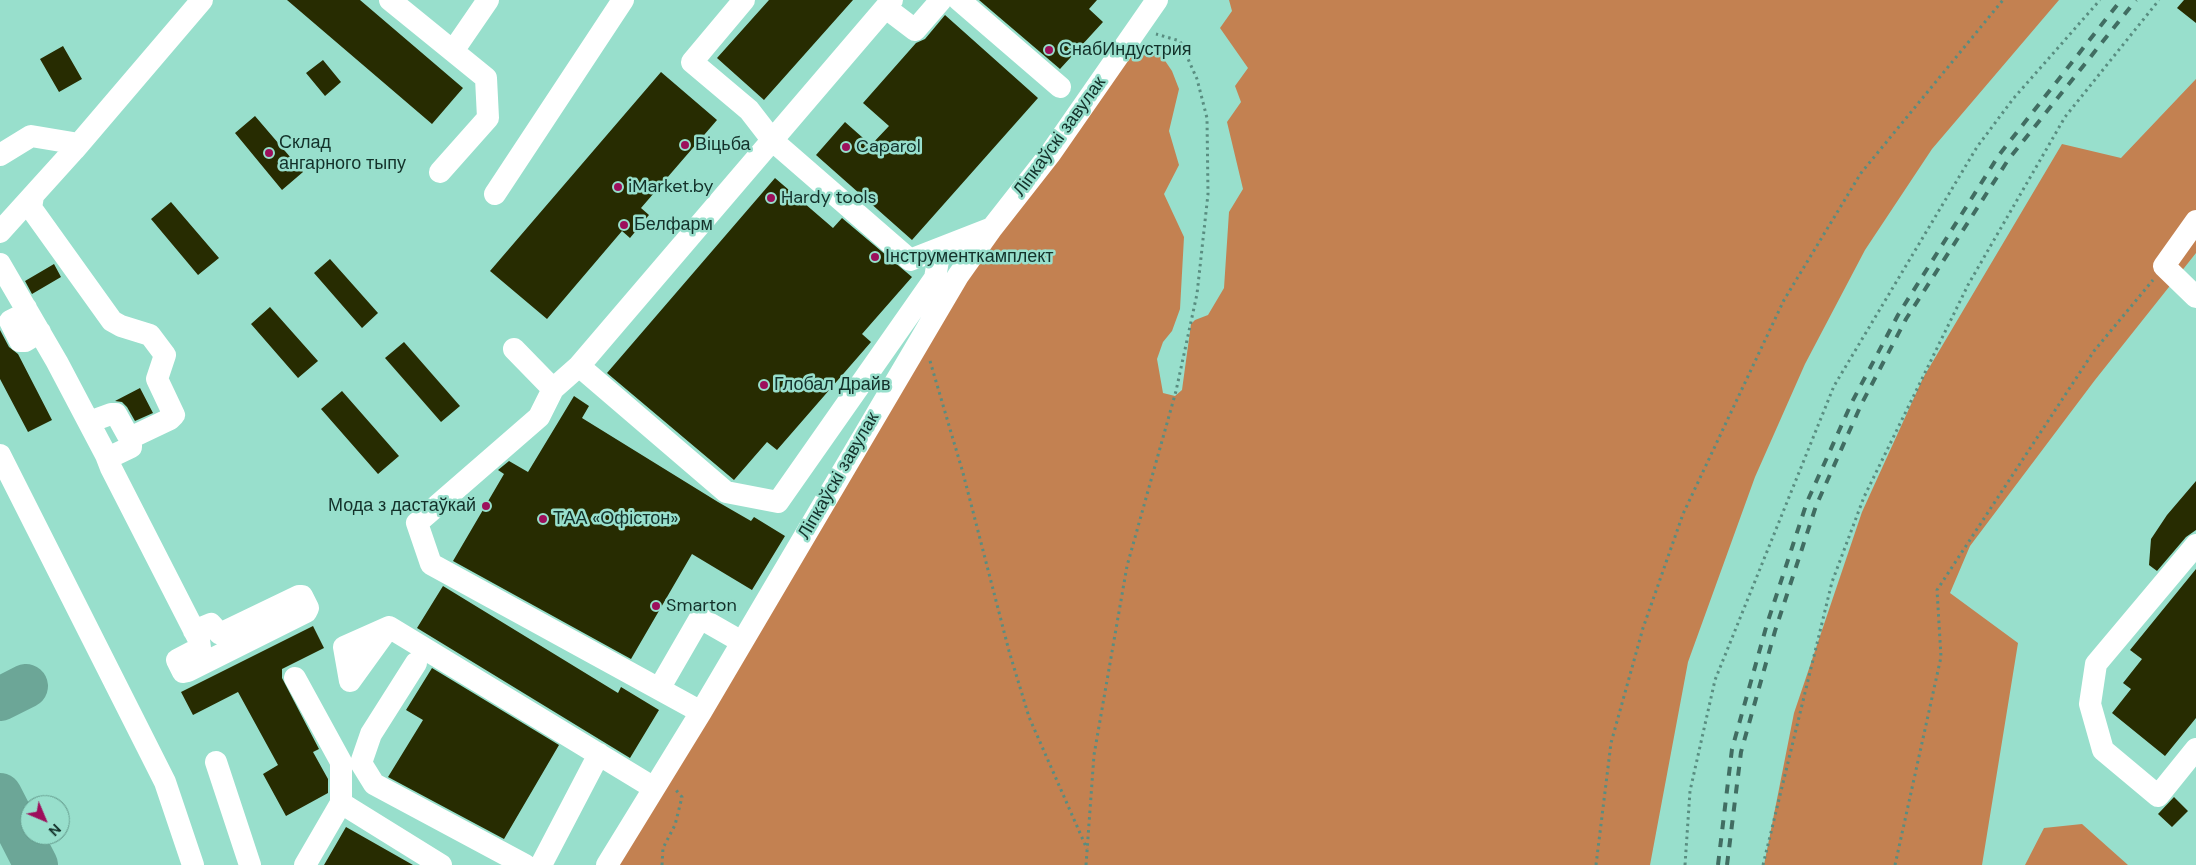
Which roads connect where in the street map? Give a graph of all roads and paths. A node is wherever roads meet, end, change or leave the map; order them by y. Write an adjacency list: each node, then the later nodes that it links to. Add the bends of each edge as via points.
1 (202, 0): 17 (street)
2 (390, 0): 14 (street)
3 (488, 0): 14 (street)
4 (623, 0): 20 (street)
5 (744, 0): 16 (street, via 692,62 749,110)
6 (941, 0): 12 (street, via 915,30)
7 (959, 0): 15 (street)
8 (1157, 0): 13 (street, Ліпкаўскі завулак)
9 (2003, 0): 60 (path, via 1861,173 1821,237 1780,309 1683,514 1643,628 1611,743)
10 (2100, 0): 61 (path, via 2013,99 1977,147 1834,386 1715,680 1690,790)
11 (2159, 0): 62 (path, via 2064,117 1968,285 1864,497 1832,582)
12 (889, 4): 16 (street)
13 (1137, 29): 23 (street, Ліпкаўскі завулак, via 1050,154); 50 (path, via 1180,41 1194,72 1207,118 1208,194 1197,294 1176,391 1127,566 1094,755)
14 (453, 52): 19 (street, via 486,78 488,118)
15 (1060, 87)
16 (773, 141): 25 (street, via 910,260); 31 (street)
17 (79, 144): 18 (street, via 31,136); 21 (street)
18 (0, 155)
19 (440, 172)
20 (496, 194)
21 (33, 196): 24 (street); 34 (street, via 31,208 112,321 150,335 165,355 157,379 174,415 170,420)
22 (2196, 221): 27 (street)
23 (992, 228): 25 (street); 29 (street, Ліпкаўскі завулак)
24 (0, 232)
25 (940, 248): 31 (street, via 935,278 778,502 726,492)
26 (0, 264): 33 (street)
27 (2164, 266): 28 (street); 63 (path, via 2094,351 1936,590 1941,657)
28 (2196, 297)
29 (916, 345): 40 (street, Ліпкаўскі завулак); 50 (path, via 931,363 1029,717)
30 (514, 349): 32 (street)
31 (579, 366): 32 (street)
32 (553, 389): 43 (street, via 539,417 416,523 431,564)
33 (89, 422): 34 (street, via 115,413); 35 (street)
34 (130, 438): 35 (street, via 132,444 129,449 112,457)
35 (106, 455): 39 (street)
36 (0, 456): 51 (street, via 165,782)
37 (2196, 545): 45 (street, via 2096,664 2090,704 2103,750 2158,796)
38 (389, 627): 46 (street)
39 (194, 631): 39 (street, via 201,646 177,660 183,672 306,612 308,608 300,595 220,634 212,624)
40 (742, 642): 43 (street, via 700,618); 44 (street, Ліпкаўскі завулак)
41 (416, 663): 55 (street, via 371,734 361,763 374,784)
42 (295, 678): 49 (street, via 341,762)
43 (659, 689): 44 (street)
44 (701, 712): 48 (street, Ліпкаўскі завулак)
45 (2196, 749)
46 (599, 754): 48 (street); 56 (street)
47 (216, 762): 52 (street)
48 (664, 787): 57 (street, Ліпкаўскі завулак); 58 (path, via 682,797 675,825 663,848)
49 (341, 803): 53 (street); 54 (street)
50 (1087, 850): 59 (path)
51 (193, 865)
52 (250, 865)
53 (305, 865)
54 (441, 865)
55 (525, 865)
56 (541, 865)
57 (607, 865)
58 (662, 865)
59 (1086, 865)
60 (1596, 865)
61 (1685, 865)
62 (1763, 865)
63 (1895, 865)

